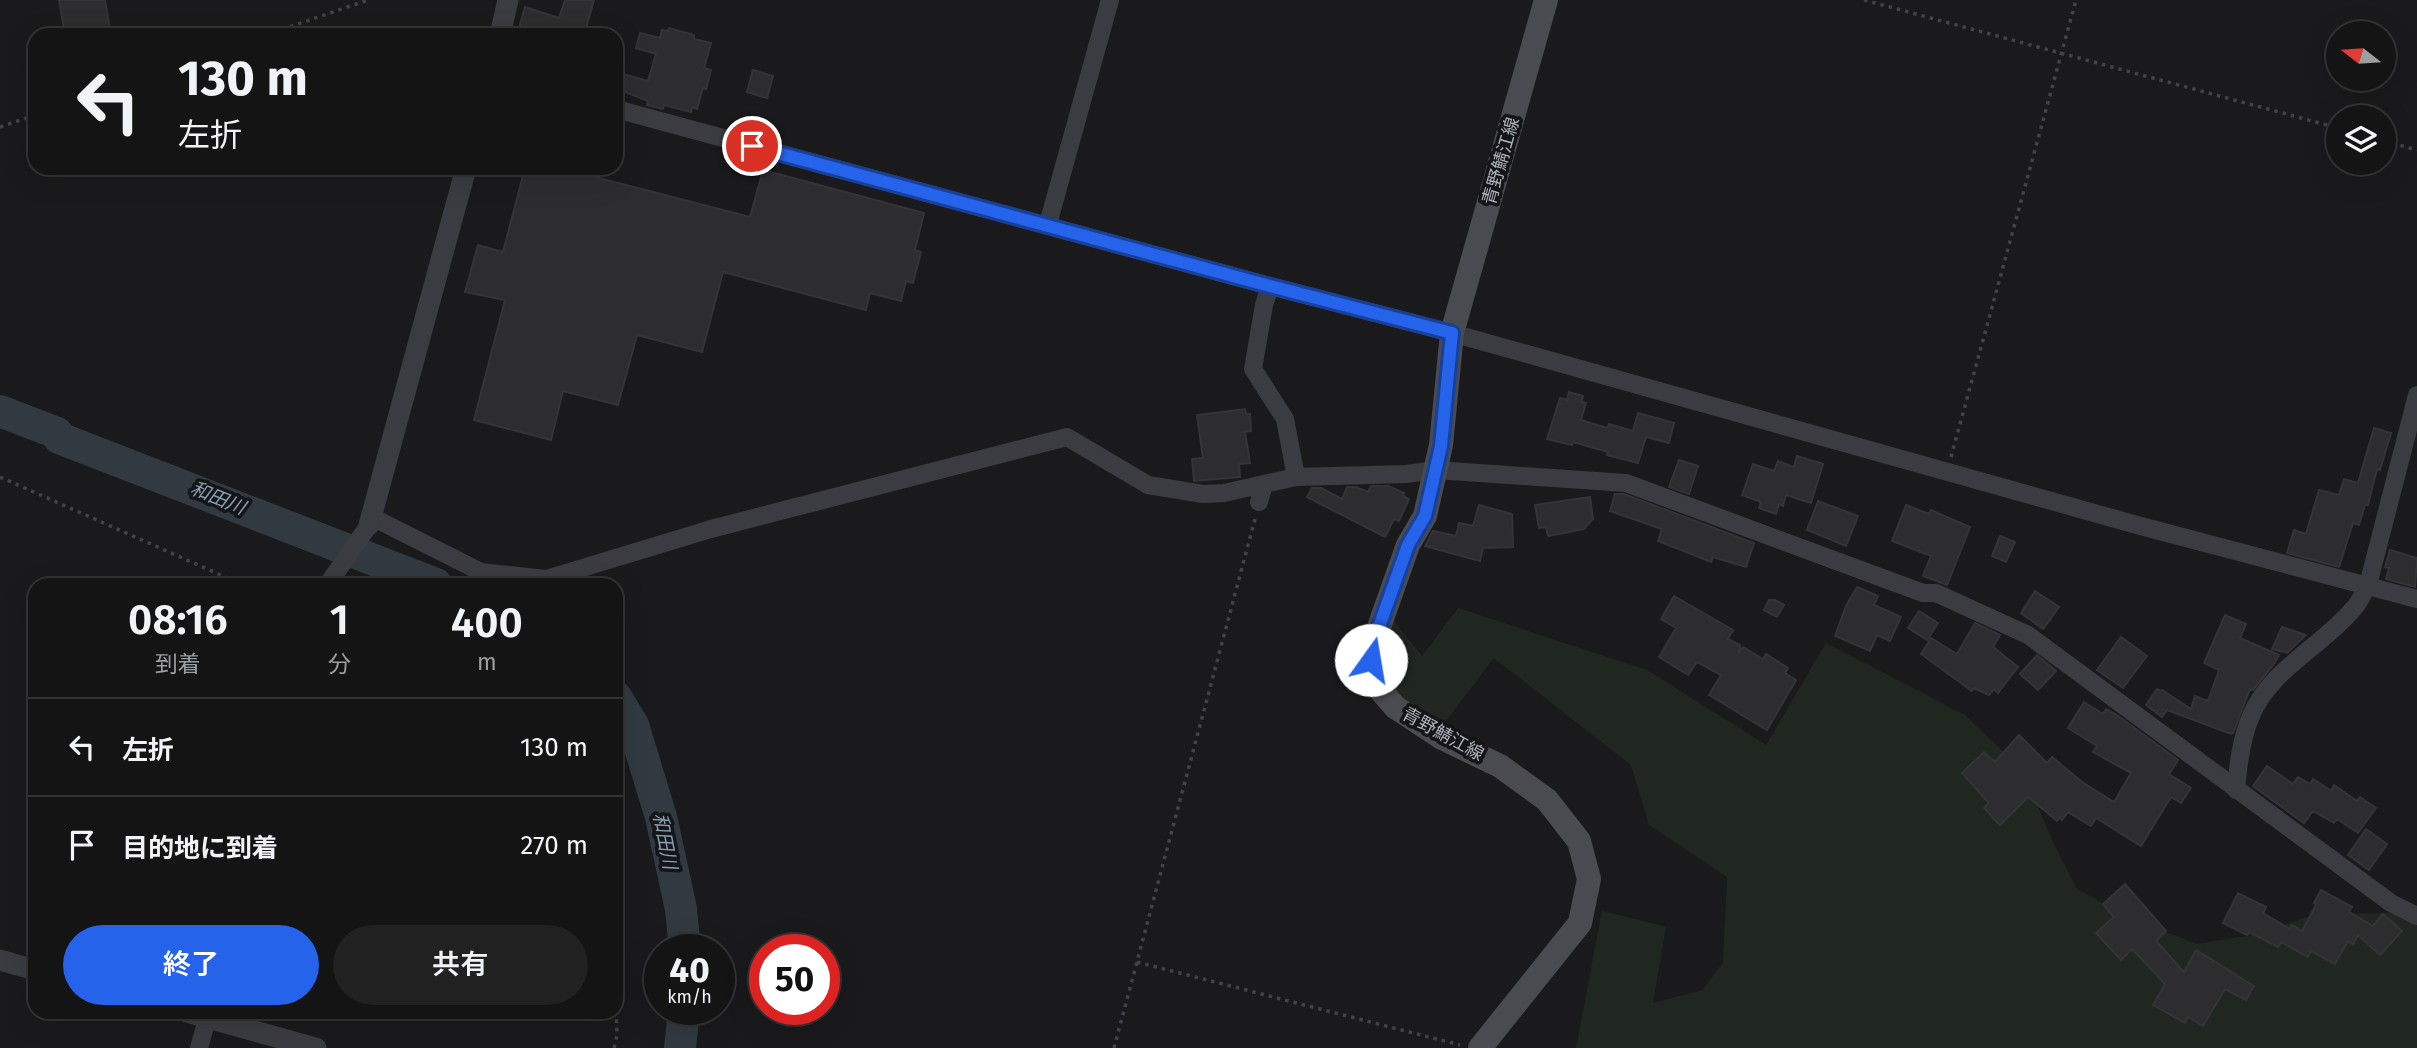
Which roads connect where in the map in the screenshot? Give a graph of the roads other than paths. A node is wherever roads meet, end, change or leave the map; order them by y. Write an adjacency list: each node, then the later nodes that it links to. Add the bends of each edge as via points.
1 (508, 0): 4 (street)
2 (1110, 0): 7 (street)
3 (1546, 0): 9 (main road, 青野鯖江線)
4 (502, 28)
5 (623, 111): 7 (street)
6 (464, 175): 15 (street)
7 (1048, 224): 8 (street)
8 (1270, 286): 9 (street); 12 (street, via 1253,369 1286,419)
9 (1452, 333): 11 (main road, 青野鯖江線); 19 (street)
10 (2417, 395): 19 (street)
11 (1436, 470): 12 (street); 21 (street, via 1626,483 1923,593 1936,593 2028,635); 29 (main road, 青野鯖江線, via 1425,516 1408,545 1373,644 1369,677 1395,707 1442,738 1500,766 1548,800 1579,841 1589,879 1580,923)
12 (1296, 477): 13 (street)
13 (1264, 484): 14 (street); 18 (street, via 1203,494 1148,485 1067,437 711,529)
14 (1259, 502)
15 (371, 521): 16 (street); 17 (street, via 481,572)
16 (332, 578)
17 (537, 578)
18 (549, 578)
19 (2368, 585): 20 (street); 21 (street, via 2356,607 2267,690 2251,715)
20 (2417, 599)
21 (2236, 790): 22 (street, via 2390,903)
22 (2417, 916)
23 (0, 960): 24 (street)
24 (28, 968)
25 (207, 1019): 27 (street)
26 (224, 1019): 28 (street)
27 (199, 1048)
28 (317, 1048)
29 (1480, 1048)

